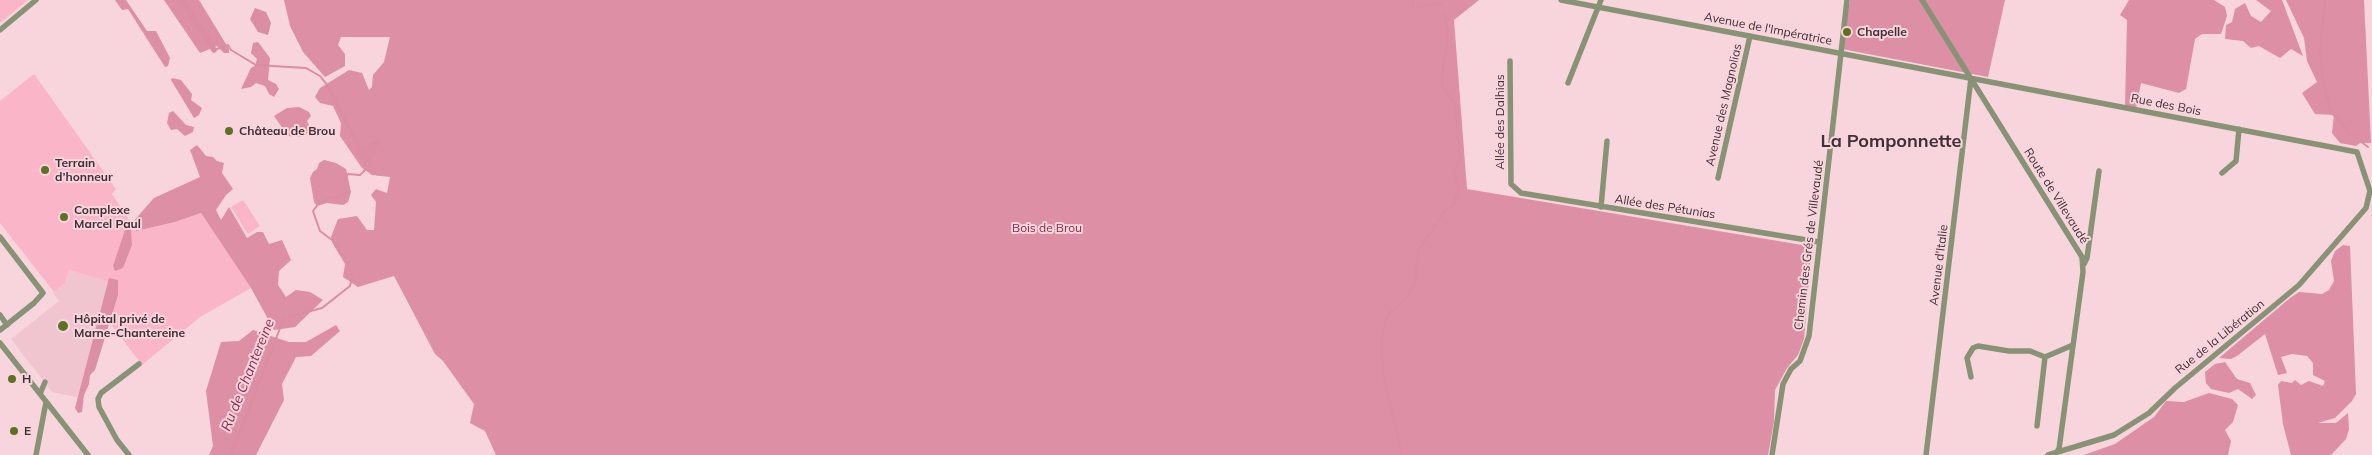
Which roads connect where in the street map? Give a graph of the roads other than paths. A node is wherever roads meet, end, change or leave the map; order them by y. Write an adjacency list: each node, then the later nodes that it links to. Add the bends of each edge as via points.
1 (36, 0): 7 (street)
2 (1561, 0): 6 (street, Avenue de l'Impératrice)
3 (1601, 0): 6 (street)
4 (1847, 0): 9 (street, Chemin des Grés de Villevaudé)
5 (1922, 0): 11 (street, Route de Villevaudé)
6 (1598, 7): 8 (street, Avenue de l'Impératrice); 12 (street)
7 (0, 30)
8 (1750, 36): 9 (street, Avenue de l'Impératrice); 17 (street, Avenue des Magnolias)
9 (1840, 53): 11 (street, Avenue de l'Impératrice); 22 (street, Chemin des Grés de Villevaudé)
10 (1510, 61): 18 (street, Allée des Dalhias)
11 (1971, 78): 13 (street, Rue des Bois); 23 (street, Route de Villevaudé, via 2074,242); 43 (street, Avenue d'Italie)
12 (1568, 83)
13 (2239, 129): 16 (street, via 2236,161); 19 (street, Rue des Bois, via 2356,152)
14 (1606, 141): 20 (street)
15 (2099, 171): 23 (street)
16 (2222, 174)
17 (1718, 178)
18 (1510, 184): 20 (street, Allée des Pétunias, via 1521,193)
19 (2370, 191): 38 (street, Rue de la Libération, via 2366,208 2299,285 2175,388 2157,407 2114,435)
20 (1601, 207): 22 (street, Allée des Pétunias)
21 (0, 237): 25 (street, via 43,295)
22 (1819, 242): 42 (street, Chemin des Grés de Villevaudé, via 1809,336 1800,361 1783,384)
23 (2084, 264): 28 (street, Route de Villevaudé)
24 (0, 315): 25 (street)
25 (7, 325): 26 (street)
26 (0, 330)
27 (0, 343): 33 (street)
28 (2073, 345): 29 (street); 38 (street, Route de Villevaudé)
29 (2045, 357): 31 (street, via 2030,351 1978,346 1967,358); 37 (street)
30 (139, 364): 41 (street, via 101,393 98,399 99,407)
31 (1971, 377)
32 (45, 382): 33 (street)
33 (40, 394): 34 (street)
34 (46, 402): 35 (street); 36 (street)
35 (57, 416): 36 (street); 40 (street)
36 (43, 419): 39 (street)
37 (2037, 426)
38 (2056, 453): 44 (street, Rue de la Libération)
39 (36, 455)
40 (88, 455)
41 (129, 455)
42 (1772, 455)
43 (1926, 455)
44 (2048, 455)

